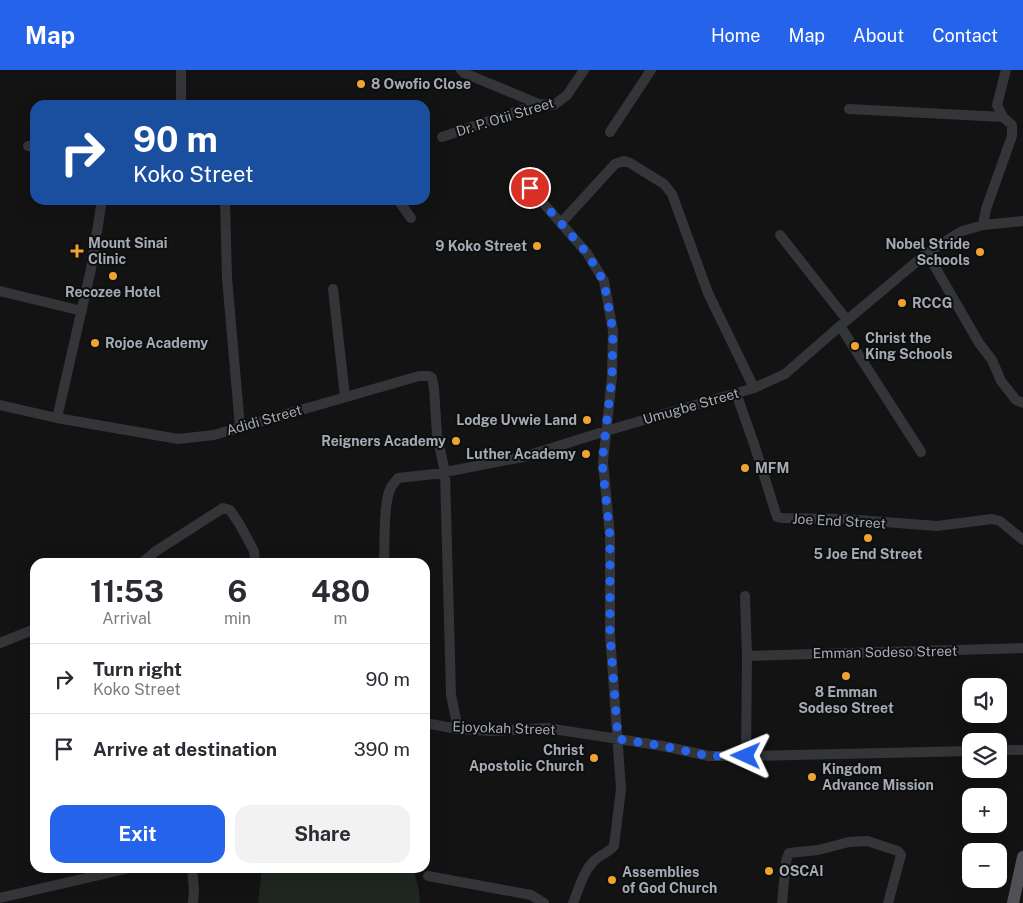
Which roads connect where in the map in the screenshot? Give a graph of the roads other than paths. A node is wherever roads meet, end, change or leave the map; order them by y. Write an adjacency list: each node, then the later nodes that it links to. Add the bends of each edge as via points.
1 (181, 70): 6 (street)
2 (461, 70): 7 (street)
3 (584, 70): 7 (street, Dr. P. Otii Street, via 567,95 554,104)
4 (651, 70): 10 (street)
5 (1006, 70): 9 (street, via 997,105)
6 (181, 100)
7 (539, 104): 11 (street, Dr. P. Otii Street)
8 (850, 109): 9 (street)
9 (1004, 117): 19 (street, via 1012,125 1012,136)
10 (610, 132)
11 (442, 137)
12 (530, 188): 18 (street)
13 (101, 205): 24 (street)
14 (225, 205): 32 (street, via 227,278)
15 (402, 205): 16 (street)
16 (411, 218)
17 (1023, 221): 19 (street, Umugbe Street)
18 (561, 223): 26 (street, via 616,164 630,163 664,184 672,194 708,293); 33 (street, via 587,253 604,282 613,331)
19 (983, 225): 21 (street, Umugbe Street, via 962,231)
20 (780, 235): 25 (street)
21 (928, 253): 25 (street, Umugbe Street); 29 (street, via 992,360 1001,381 1016,400)
22 (333, 289): 28 (street)
23 (0, 291): 24 (street)
24 (82, 311): 31 (street)
25 (843, 323): 26 (street, Umugbe Street, via 785,374); 34 (street)
26 (754, 388): 27 (street, Umugbe Street)
27 (736, 393): 33 (street, Umugbe Street); 36 (street, Joe End Street, via 778,517 937,526 992,519 1000,521)
28 (345, 397): 32 (street, Adidi Street); 35 (street, Adidi Street, via 419,376 432,378 437,435)
29 (1023, 403)
30 (0, 405): 31 (street, Adidi Street)
31 (57, 418): 32 (street, Adidi Street, via 178,439 214,435)
32 (240, 427)
33 (606, 431): 35 (street, Umugbe Street, via 523,457); 47 (street, via 602,462 610,536 610,634)
34 (922, 452)
35 (445, 472): 39 (street, Umugbe Street, via 398,478 392,486 386,512); 46 (street, via 451,695)
36 (1023, 540)
37 (148, 558): 38 (street, via 222,508 230,510 240,525)
38 (255, 558)
39 (384, 558)
40 (745, 596): 44 (street)
41 (30, 630): 42 (street)
42 (0, 643)
43 (1023, 648): 44 (street, Emman Sodeso Street)
44 (747, 656): 51 (street)
45 (430, 724): 46 (street, Ejoyokah Street)
46 (458, 729): 47 (street, Ejoyokah Street, via 547,728)
47 (618, 739): 51 (street, Ejoyokah Street, via 709,756); 59 (street, via 621,789 614,846 587,869)
48 (1007, 750): 49 (street)
49 (1023, 750)
50 (962, 751): 51 (street, Ejoyokah Street)
51 (746, 756)
52 (1023, 857): 62 (main road)
53 (108, 873): 56 (street)
54 (192, 873): 57 (street)
55 (428, 876): 58 (street, via 531,895)
56 (0, 898)
57 (193, 903)
58 (544, 903)
59 (573, 903)
60 (782, 903): 61 (street, via 789,854 867,841 898,851 901,855)
61 (888, 903)
62 (1013, 903)

